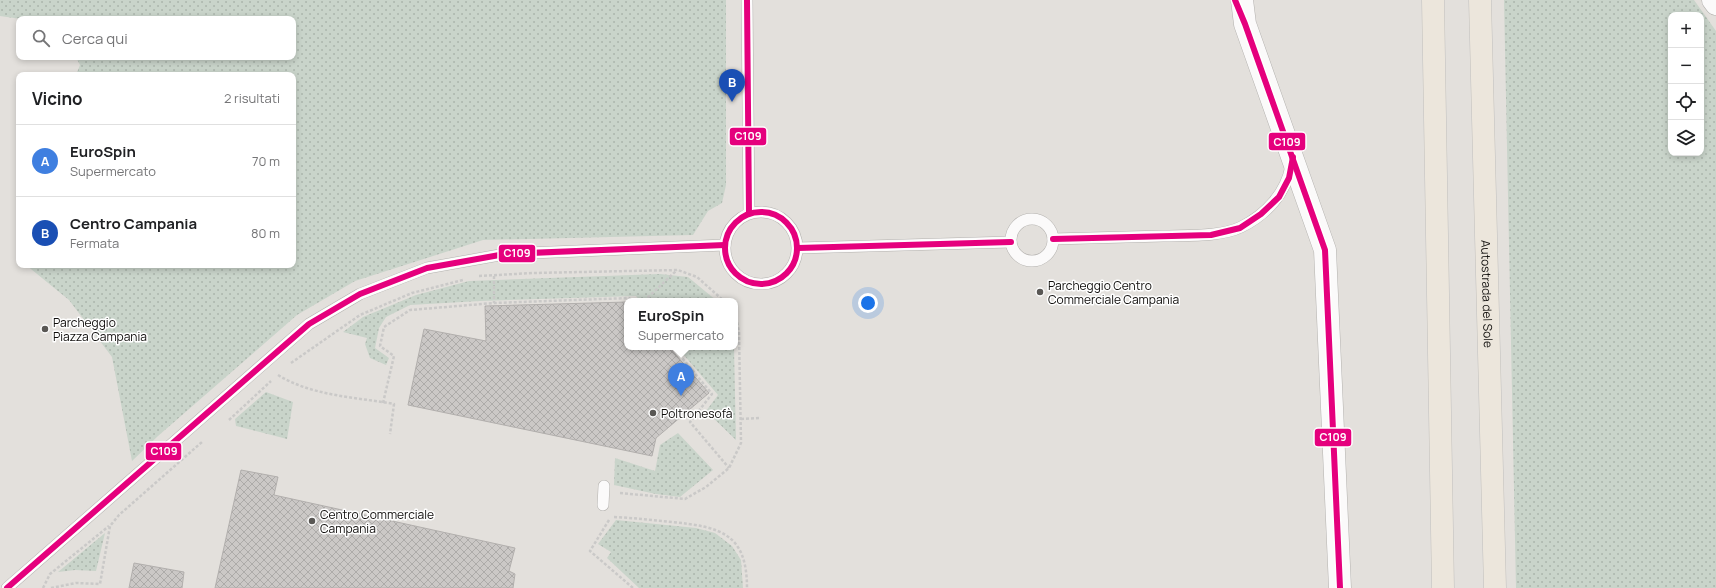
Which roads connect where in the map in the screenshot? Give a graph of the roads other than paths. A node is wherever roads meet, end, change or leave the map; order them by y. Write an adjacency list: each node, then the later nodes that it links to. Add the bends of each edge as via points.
1 (747, 0): 10 (lane)
2 (1235, 0): 8 (lane)
3 (1242, 0): 8 (street)
4 (1433, 0): 19 (highway)
5 (1480, 0): 20 (highway, Autostrada del Sole)
6 (1713, 0): 7 (street)
7 (1716, 4)
8 (1245, 24): 9 (street)
9 (1293, 157): 11 (lane, via 1289,178 1279,197 1261,214 1240,228 1211,235); 18 (street, via 1326,250)
10 (749, 214): 13 (lane, via 732,225); 14 (lane, via 761,211 783,218 796,237)
11 (1053, 239): 12 (lane, via 1049,252 1038,260 1031,261 1020,258); 12 (lane, via 1052,233 1044,223 1033,219 1026,220 1014,229)
12 (1011, 242): 14 (lane)
13 (725, 245): 14 (lane, via 726,256 733,271 746,281 757,284 777,281 785,275 792,268); 17 (lane, via 505,254 427,268 360,294 309,324)
14 (798, 248)
15 (604, 488): 16 (lane)
16 (603, 505)
17 (7, 588)
18 (1340, 588)
19 (1443, 588)
20 (1495, 588)

